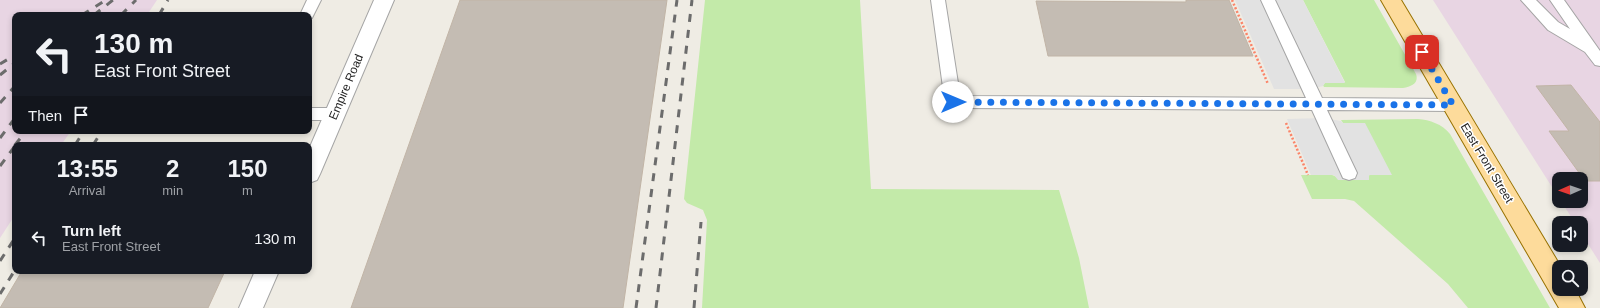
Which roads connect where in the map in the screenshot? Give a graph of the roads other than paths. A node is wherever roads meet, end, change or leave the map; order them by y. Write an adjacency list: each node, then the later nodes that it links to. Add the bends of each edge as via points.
1 (314, 0): 8 (lane)
2 (384, 0): 14 (street, Empire Road)
3 (938, 0): 11 (lane, via 953,102)
4 (1268, 0): 11 (lane)
5 (1391, 0): 12 (main road, East Front Street)
6 (1528, 0): 9 (lane, via 1553,26)
7 (1557, 0): 9 (lane)
8 (308, 12)
9 (1590, 48): 10 (lane)
10 (1600, 61)
11 (1317, 104): 12 (lane); 16 (lane)
12 (1453, 105): 17 (main road, East Front Street)
13 (312, 114): 14 (lane)
14 (335, 114): 15 (street, Empire Road)
15 (312, 167)
16 (1349, 173)
17 (1552, 273)
18 (266, 274): 20 (street)
19 (1565, 296): 21 (main road)
20 (251, 308)
21 (1573, 308)

